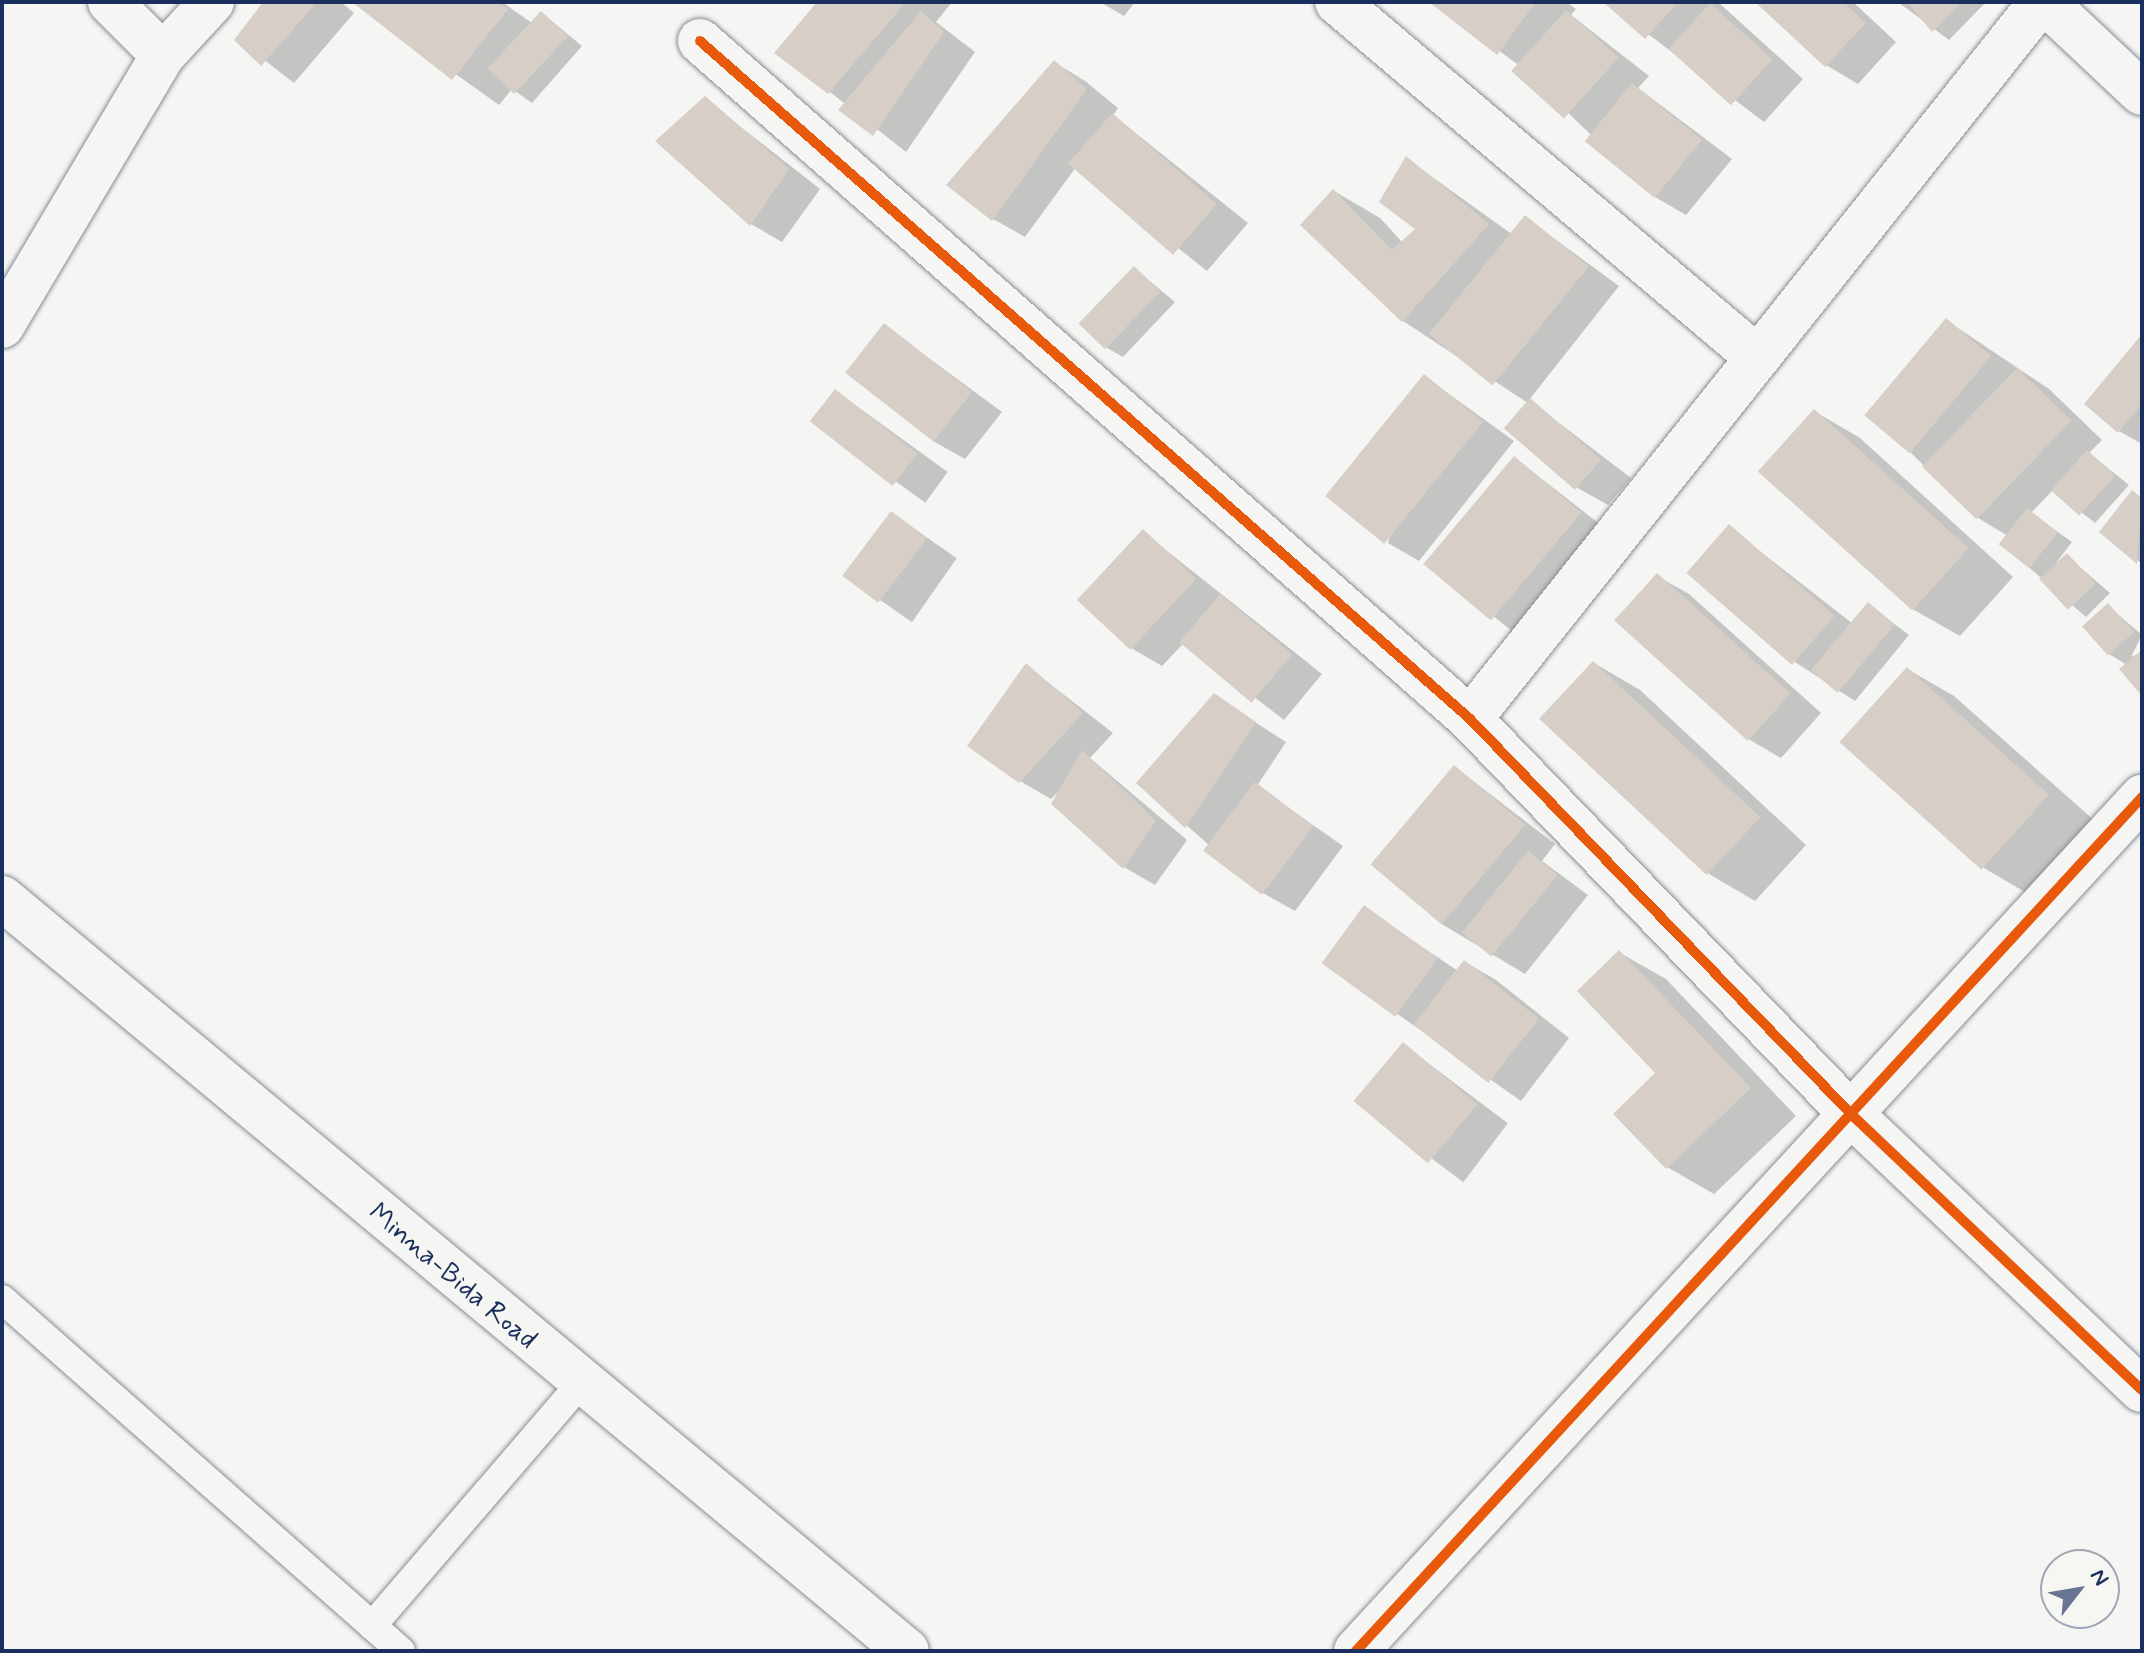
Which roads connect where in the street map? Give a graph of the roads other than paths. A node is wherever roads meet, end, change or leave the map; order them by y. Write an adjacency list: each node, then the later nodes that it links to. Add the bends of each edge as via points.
1 (110, 2): 6 (street)
2 (212, 2): 6 (street)
3 (1337, 2): 9 (street)
4 (2043, 2): 7 (street); 9 (street)
5 (700, 41): 10 (street)
6 (163, 55): 8 (street)
7 (2142, 93)
8 (2, 326)
9 (1758, 358): 10 (street)
10 (1470, 719): 13 (street)
11 (2142, 797): 13 (street)
12 (2, 898): 15 (street, Minna-Bida Road)
13 (1853, 1116): 16 (street); 20 (street)
14 (2, 1299): 17 (lane)
15 (579, 1385): 17 (lane); 19 (street, Minna-Bida Road)
16 (2142, 1390)
17 (372, 1626): 18 (lane)
18 (401, 1651)
19 (907, 1651)
20 (1356, 1651)

